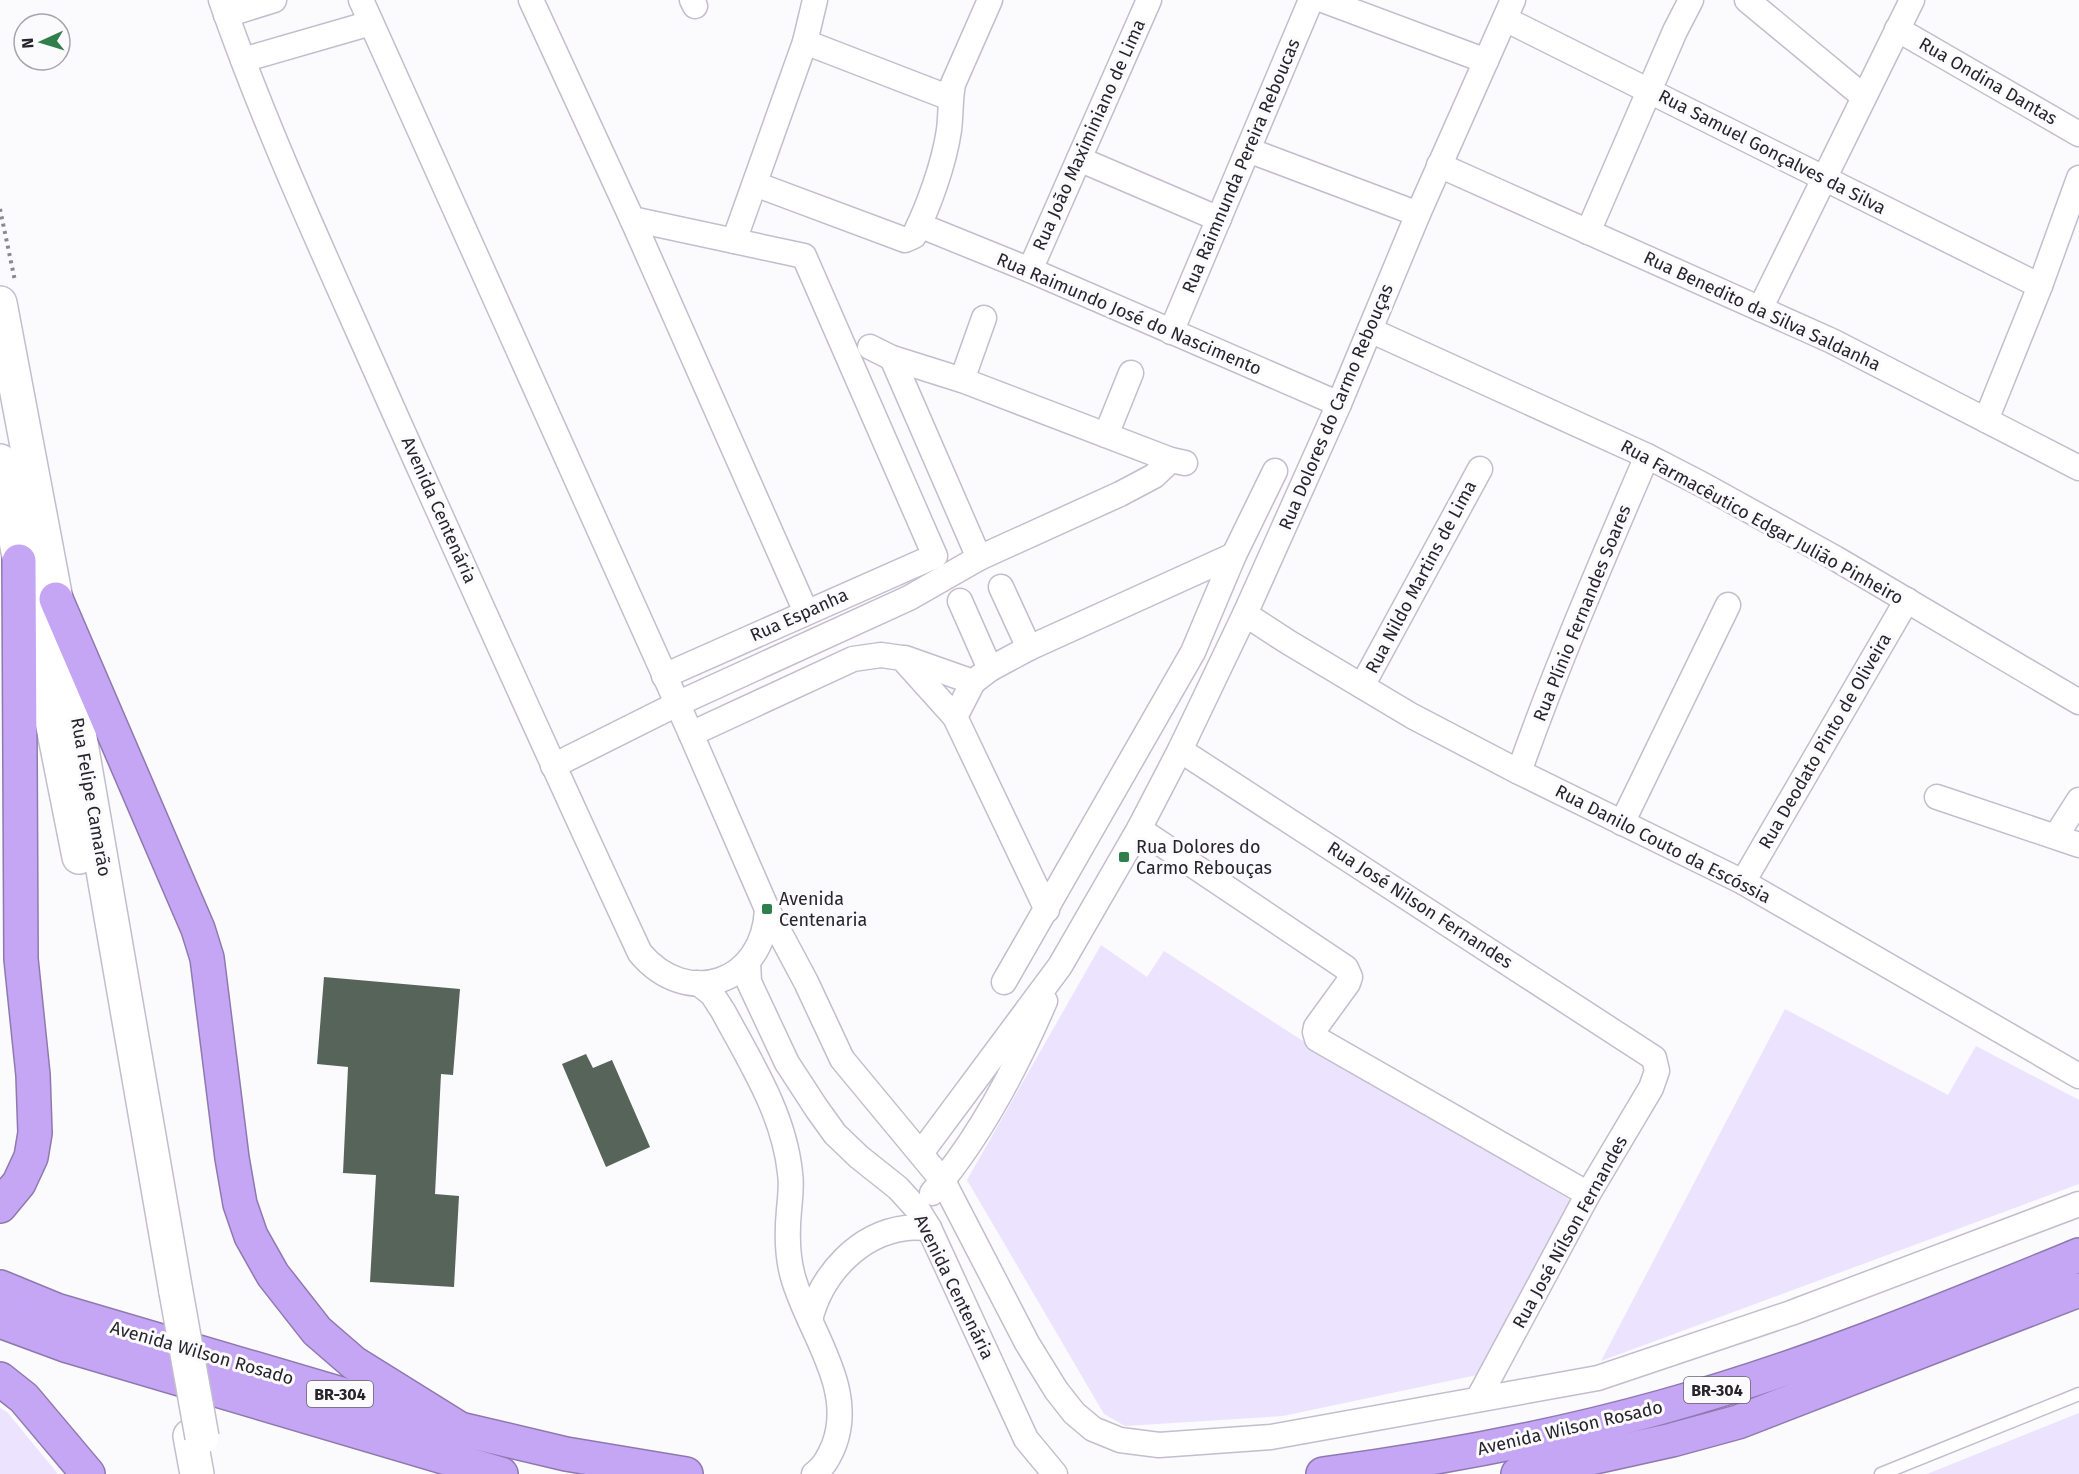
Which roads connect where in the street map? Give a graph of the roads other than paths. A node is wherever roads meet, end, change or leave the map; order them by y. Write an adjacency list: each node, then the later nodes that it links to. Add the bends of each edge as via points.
1 (274, 0): 14 (street)
2 (361, 0): 16 (street)
3 (531, 0): 32 (street)
4 (692, 0): 5 (street, via 695,6)
5 (697, 0)
6 (815, 0): 18 (street)
7 (990, 0): 23 (street)
8 (1149, 0): 26 (street, Rua João Maximiniano de Lima)
9 (1311, 0): 25 (street, Rua Raimnunda Pereira Reboucas)
10 (1323, 0): 20 (street)
11 (1691, 0): 21 (street)
12 (1747, 0): 22 (street)
13 (1912, 0): 17 (street)
14 (224, 8): 19 (street, Avenida Centenária)
15 (1509, 9): 20 (street, Rua Dolores do Carmo Rebouças); 21 (street, Rua Samuel Gonçalves da Silva)
16 (371, 23): 19 (street); 69 (street)
17 (1897, 29): 22 (street); 24 (street, Rua Ondina Dantas)
18 (805, 42): 23 (street); 30 (street)
19 (243, 60): 78 (street, Avenida Centenária, via 303,206)
20 (1486, 61): 27 (street, Rua Dolores do Carmo Rebouças)
21 (1649, 90): 28 (street, Rua Samuel Gonçalves da Silva); 34 (street)
22 (1864, 97): 28 (street)
23 (950, 98): 35 (street, via 945,154)
24 (2079, 134)
25 (1248, 150): 31 (street); 33 (street, Rua Raimnunda Pereira Reboucas)
26 (1079, 159): 33 (street); 37 (street, Rua João Maximiniano de Lima)
27 (1439, 165): 31 (street, Rua Dolores do Carmo Rebouças); 34 (street, Rua Benedito da Silva Saldanha)
28 (1824, 178): 38 (street, Rua Samuel Gonçalves da Silva); 40 (street)
29 (2079, 178): 38 (street)
30 (755, 184): 35 (street, Rua Raimundo José do Nascimento); 36 (street)
31 (1418, 214): 42 (street, Rua Dolores do Carmo Rebouças)
32 (632, 219): 36 (street); 64 (street)
33 (1219, 219): 43 (street, Rua Raimnunda Pereira Reboucas)
34 (1588, 232): 40 (street, Rua Benedito da Silva Saldanha)
35 (912, 233): 37 (street, Rua Raimundo José do Nascimento)
36 (734, 241): 64 (street, Rua Espanha, via 804,256 935,556)
37 (1030, 270): 43 (street, Rua Raimundo José do Nascimento)
38 (2040, 286): 49 (street)
39 (0, 303): 60 (main road, Rua Felipe Camarão)
40 (1760, 309): 49 (street, Rua Benedito da Silva Saldanha, via 1832,341)
41 (984, 318): 47 (street)
42 (1370, 330): 48 (street, Rua Dolores do Carmo Rebouças); 51 (street, Rua Farmacêutico Edgar Julião Pinheiro)
43 (1171, 332): 48 (street, Rua Raimundo José do Nascimento)
44 (870, 347): 45 (street)
45 (892, 358): 47 (street); 57 (street)
46 (1131, 373): 50 (street)
47 (962, 380): 50 (street)
48 (1339, 404): 65 (street, Rua Dolores do Carmo Rebouças)
49 (1986, 420): 53 (street, Rua Benedito da Silva Saldanha)
50 (1106, 435): 57 (street, via 1178,461 1120,494)
51 (1647, 456): 61 (street, Rua Farmacêutico Edgar Julião Pinheiro); 79 (street, Rua Plínio Fernandes Soares, via 1556,670)
52 (0, 461): 58 (main road, Rua Felipe Camarão)
53 (2079, 468)
54 (1480, 469): 72 (street, Rua Nildo Martins de Lima)
55 (1275, 471): 56 (street)
56 (1234, 555): 67 (street); 88 (street, via 1193,652)
57 (979, 558): 66 (street, via 909,598)
58 (19, 561): 101 (highway, via 21,959 35,1133 31,1157 20,1183); 106 (main road, Rua Felipe Camarão)
59 (1001, 587): 67 (street)
60 (56, 599): 106 (main road, Rua Felipe Camarão); 112 (highway, via 207,958 232,1158 240,1204 251,1236 273,1275 318,1331 354,1363)
61 (1907, 600): 73 (street, Rua Farmacêutico Edgar Julião Pinheiro); 86 (street, Rua Deodato Pinto de Oliveira)
62 (960, 601): 71 (street)
63 (1728, 605): 82 (street)
64 (806, 612): 69 (street, Rua Espanha)
65 (1245, 614): 72 (street, Rua Danilo Couto da Escóssia); 77 (street, Rua Dolores do Carmo Rebouças)
66 (803, 645): 70 (street); 74 (street)
67 (1029, 648): 71 (street)
68 (902, 657): 70 (street, via 853,659); 71 (street); 75 (street)
69 (664, 676): 74 (street)
70 (816, 676): 76 (street)
71 (982, 676): 75 (street)
72 (1362, 686): 79 (street, Rua Danilo Couto da Escóssia)
73 (2079, 702)
74 (677, 704): 76 (street); 78 (street)
75 (955, 717): 88 (street)
76 (691, 734): 87 (street)
77 (1180, 750): 83 (street, Rua Dolores do Carmo Rebouças); 94 (street, Rua José Nilson Fernandes, via 1646,1051)
78 (553, 766): 92 (street, Avenida Centenária, via 639,952 659,972)
79 (1519, 772): 82 (street, Rua Danilo Couto da Escóssia)
80 (1937, 797): 84 (street)
81 (2079, 800): 84 (street)
82 (1622, 823): 86 (street, Rua Danilo Couto da Escóssia)
83 (1139, 830): 90 (street, Rua Dolores do Carmo Rebouças); 99 (street, via 1343,964 1349,972 1348,983 1316,1027 1316,1037)
84 (2056, 836): 85 (street)
85 (2079, 845)
86 (1743, 882): 96 (street, Rua Danilo Couto da Escóssia)
87 (767, 909): 89 (street, Avenida Centenária, via 763,938); 97 (street, via 842,1059)
88 (1047, 910): 91 (street)
89 (748, 962): 92 (street, Avenida Centenária, via 725,978); 93 (street, Avenida Centenária, via 750,982)
90 (1060, 966): 97 (street, Rua Dolores do Carmo Rebouças); 98 (street, Rua Dolores do Carmo Rebouças, via 1030,1036 974,1139)
91 (1004, 982)
92 (698, 984): 95 (street, via 712,994)
93 (787, 1064): 95 (street); 102 (street, Avenida Centenária, via 835,1134 898,1188)
94 (1657, 1064): 99 (street, Rua José Nílson Fernandes, via 1651,1088)
95 (757, 1075): 107 (street, via 779,1118 787,1148 791,1177 789,1252 793,1277)
96 (2079, 1076)
97 (921, 1153): 98 (street)
98 (943, 1181): 102 (street, Rua Dolores do Carmo Rebouças); 111 (street, via 1027,1343 1056,1390 1093,1430 1120,1440 1159,1444 1271,1437)
99 (1588, 1194): 111 (street, Rua José Nílson Fernandes)
100 (2079, 1204): 111 (street, via 1791,1313 1598,1378)
101 (0, 1206)
102 (924, 1219): 107 (street, via 876,1238 836,1266 815,1301); 120 (street, Avenida Centenária, via 1026,1439)
103 (2079, 1255): 121 (highway, Avenida Wilson Rosado / BR-304, via 1840,1350 1661,1407 1508,1445)
104 (0, 1287): 112 (highway, Avenida Wilson Rosado / BR-304, via 56,1310)
105 (2079, 1290): 122 (highway, Avenida Wilson Rosado / BR-304, via 1738,1422)
106 (171, 1293): 113 (main road, bridge)
107 (810, 1320): 119 (street, via 836,1385 840,1410 840,1429 832,1452)
108 (0, 1321): 117 (highway, Avenida Wilson Rosado / BR-304, via 68,1346)
109 (0, 1379): 114 (highway, via 24,1398)
110 (2079, 1394): 123 (lane)
111 (1478, 1399)
112 (460, 1429): 118 (highway, Avenida Wilson Rosado / BR-304, via 566,1454)
113 (196, 1437): 115 (main road); 116 (main road)
114 (88, 1474)
115 (197, 1474)
116 (209, 1474)
117 (501, 1474)
118 (686, 1474)
119 (814, 1474)
120 (1055, 1474)
121 (1323, 1474)
122 (1518, 1474)
123 (1881, 1474)

